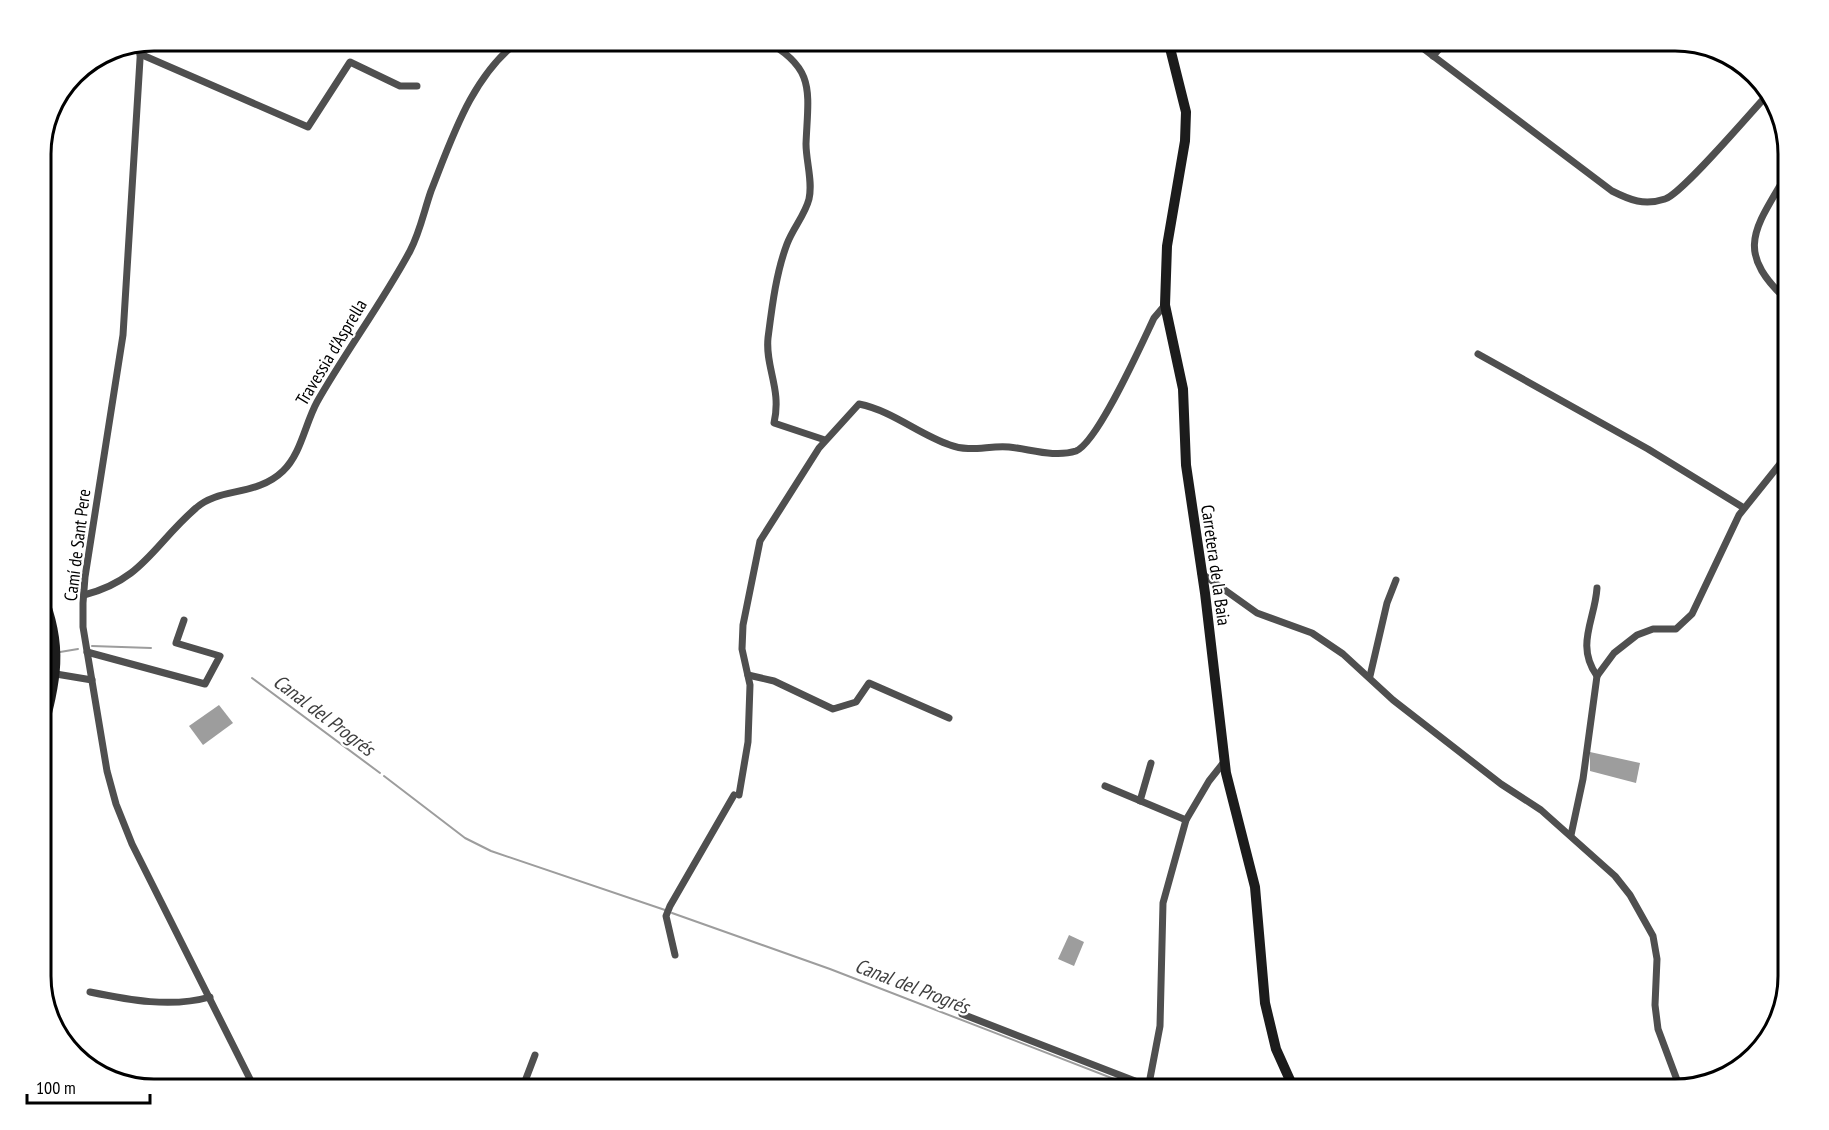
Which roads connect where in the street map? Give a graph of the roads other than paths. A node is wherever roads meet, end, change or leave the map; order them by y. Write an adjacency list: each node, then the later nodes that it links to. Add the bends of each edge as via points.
1 (506, 51): 20 (street, Travessia d'Asprella, via 486,72 472,95 411,250 316,404 283,472 249,491 214,498 198,506 139,569 102,590)
2 (784, 51): 14 (street, via 800,66 807,88 810,195 780,265 768,341 779,405 774,423)
3 (1171, 51): 12 (main road, Carretera de la Baia, via 1186,112 1185,141 1167,246)
4 (1426, 51): 7 (street)
5 (1437, 51): 7 (street)
6 (140, 54): 8 (street, via 308,127 350,62 400,86); 20 (street, Camí de Sant Pere, via 123,336)
7 (1433, 56): 9 (street, via 1612,190 1635,203 1666,199 1688,181)
8 (417, 86)
9 (1763, 100)
10 (1778, 189): 11 (street, via 1757,226 1753,242 1757,264)
11 (1778, 292)
12 (1165, 305): 14 (street, via 1154,318 1096,430 1078,450 1060,454 1006,446 951,446 879,408 860,404); 17 (main road, Carretera de la Baia, via 1183,389 1186,465)
13 (1478, 354): 16 (street)
14 (825, 440): 25 (street, via 760,541 742,625)
15 (1778, 466): 16 (street)
16 (1744, 508): 28 (street, via 1692,614 1676,629 1653,629 1637,635 1614,653)
17 (1201, 573): 27 (street, via 1257,613 1312,633); 32 (main road, Carretera de la Baia)
18 (1396, 580): 27 (street)
19 (1597, 588): 28 (street, via 1586,629 1588,664)
20 (84, 595): 23 (street, Camí de Sant Pere)
21 (184, 620): 23 (street, via 176,643 220,656 205,684)
22 (51, 623): 24 (main road, via 56,639)
23 (87, 652): 29 (street, Camí de Sant Pere)
24 (56, 674): 26 (street); 29 (street); 30 (main road)
25 (748, 675): 31 (street, via 774,681 833,709 856,702 869,683); 38 (street, via 748,742 737,795 666,916)
26 (51, 676)
27 (1370, 676): 37 (street, via 1393,700)
28 (1597, 676): 37 (street, via 1583,778)
29 (92, 680): 40 (street, Camí de Sant Pere, via 116,804 132,844)
30 (51, 695)
31 (949, 718)
32 (1224, 762): 36 (street); 47 (main road, Carretera de la Baia, via 1255,887 1264,1003 1276,1049)
33 (1151, 763): 35 (street)
34 (1105, 786): 35 (street)
35 (1140, 801): 36 (street)
36 (1186, 820): 46 (street, via 1163,903 1160,1026)
37 (1570, 835): 48 (street, via 1615,876 1653,936 1657,959 1654,1005 1658,1029)
38 (675, 955)
39 (90, 992): 40 (street, via 186,1004)
40 (210, 997): 43 (street, Camí de Sant Pere)
41 (962, 1014): 45 (street)
42 (535, 1055): 44 (street)
43 (250, 1079)
44 (526, 1079)
45 (1125, 1079)
46 (1150, 1079)
47 (1290, 1079)
48 (1677, 1079)

